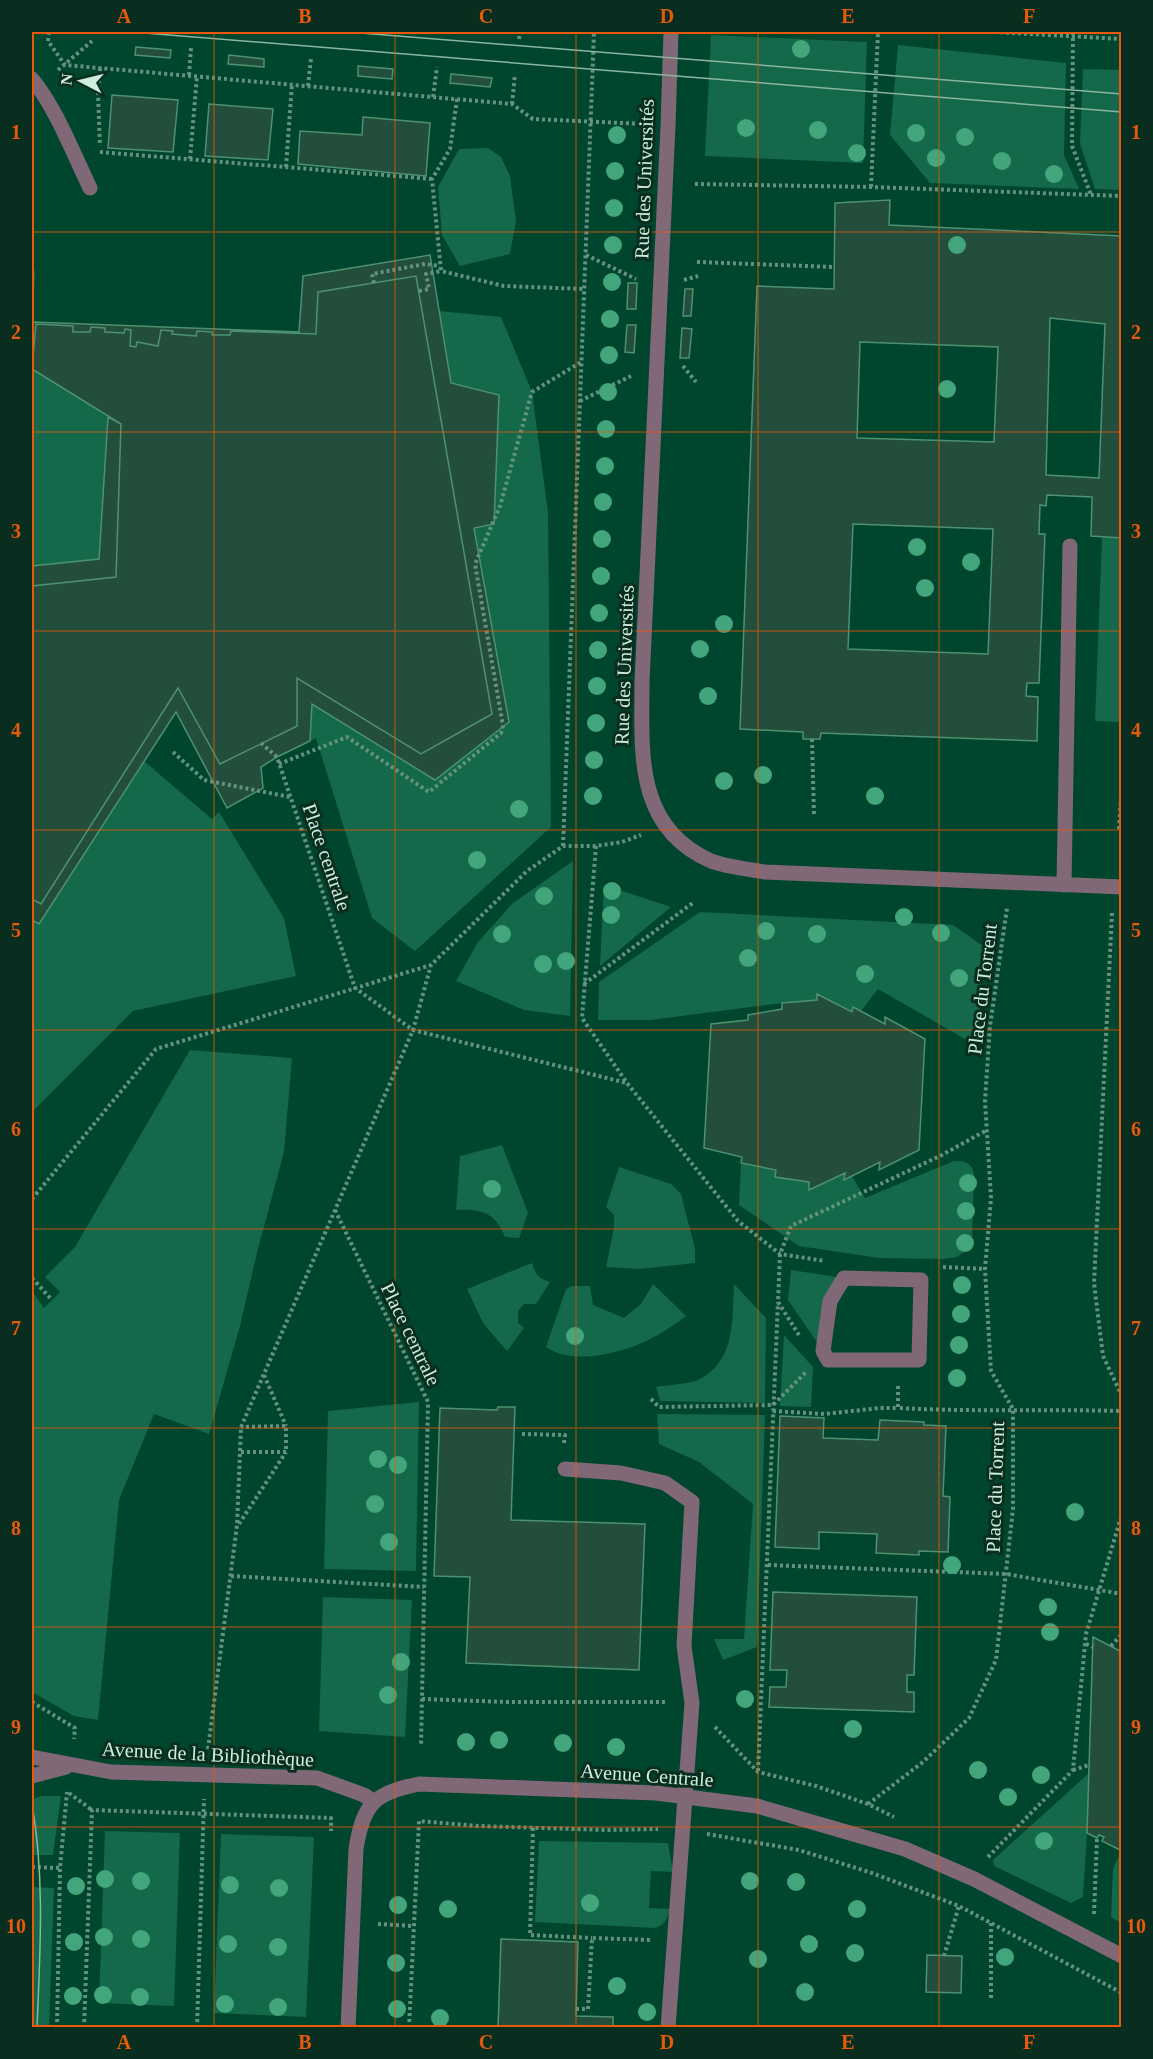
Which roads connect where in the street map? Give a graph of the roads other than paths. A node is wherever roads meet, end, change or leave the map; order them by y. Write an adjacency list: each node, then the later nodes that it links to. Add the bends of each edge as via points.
1 (671, 32): 5 (street, Rue des Universités, via 642,682 642,756 649,794 666,827 711,861 765,872)
2 (35, 83): 3 (street)
3 (90, 188)
4 (1070, 546): 5 (street)
5 (1064, 885): 6 (street, Rue des Universités)
6 (1122, 886)
7 (824, 1351): 7 (street, via 828,1360 919,1360 921,1280 844,1278 830,1301)
8 (565, 1469): 12 (street, via 621,1473 665,1483 692,1502 684,1646 692,1703)
9 (32, 1757): 10 (street, Avenue de la Bibliothèque)
10 (72, 1766): 11 (street); 13 (street, Avenue de la Bibliothèque, via 111,1772 317,1778)
11 (32, 1776)
12 (685, 1797): 13 (street, Avenue Centrale, via 419,1784 395,1789); 14 (street, Avenue Centrale, via 757,1806 904,1849 974,1879); 16 (street)
13 (374, 1802): 15 (street, via 360,1824 356,1849)
14 (1122, 1956)
15 (348, 2028)
16 (668, 2028)

